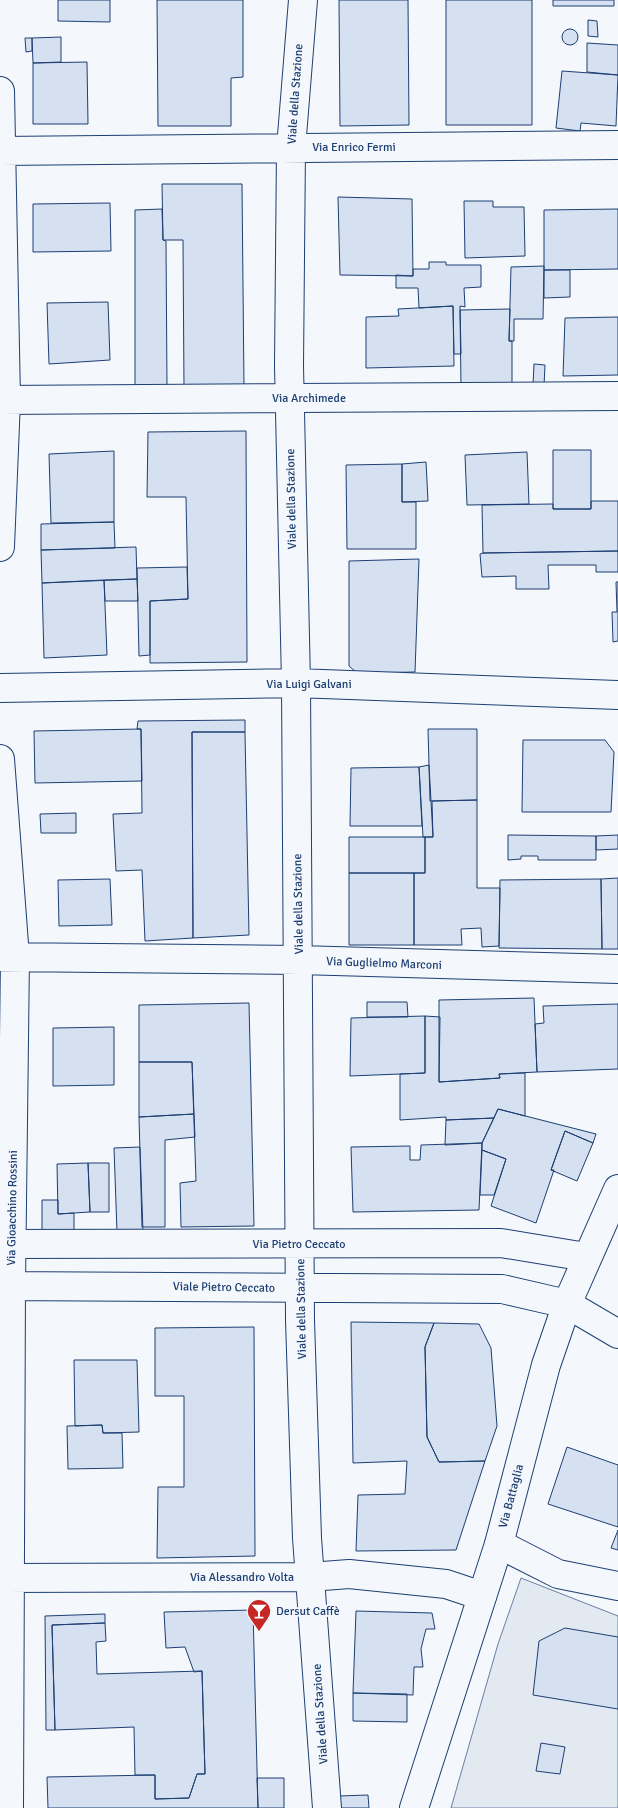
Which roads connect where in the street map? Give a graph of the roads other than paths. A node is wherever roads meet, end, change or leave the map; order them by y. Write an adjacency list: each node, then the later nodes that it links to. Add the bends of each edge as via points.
1 (303, 0): 4 (street, Viale della Stazione)
2 (0, 91): 5 (street)
3 (618, 145): 4 (street, Via Enrico Fermi)
4 (291, 148): 5 (street, Via Enrico Fermi); 7 (street, Viale della Stazione)
5 (1, 151): 8 (street)
6 (618, 396): 7 (street, Via Archimede)
7 (289, 398): 8 (street, Via Archimede); 10 (street, Viale della Stazione)
8 (3, 400): 9 (street)
9 (0, 547)
10 (296, 683): 11 (street, Via Luigi Galvani); 12 (street, Via Luigi Galvani); 15 (street, Viale della Stazione)
11 (0, 688)
12 (618, 694)
13 (0, 759): 14 (street, Via Gioacchino Rossini)
14 (8, 957): 15 (street, Via Guglielmo Marconi); 19 (street, Via Gioacchino Rossini)
15 (299, 960): 16 (street, Via Guglielmo Marconi); 18 (street, Viale della Stazione)
16 (618, 969)
17 (618, 1189): 20 (street, Via Battaglia)
18 (300, 1243): 19 (street, Via Pietro Ceccato); 20 (street, Via Pietro Ceccato, via 501,1243); 22 (street, Viale della Stazione)
19 (6, 1244): 21 (street, Via Gioacchino Rossini)
20 (586, 1256): 23 (street, Via Battaglia)
21 (6, 1286): 22 (street, Viale Pietro Ceccato); 27 (street, Via Gioacchino Rossini)
22 (300, 1288): 23 (street, Viale Pietro Ceccato, via 502,1289); 26 (street, Viale della Stazione)
23 (566, 1304): 24 (street, Viale Pietro Ceccato); 25 (street, Via Battaglia, via 546,1365)
24 (618, 1334)
25 (499, 1544): 28 (street, via 558,1574); 29 (street, Via Battaglia)
26 (310, 1577): 27 (street, Via Alessandro Volta); 29 (street, Via Alessandro Volta, via 349,1574 446,1584); 31 (street, Viale della Stazione)
27 (6, 1579): 30 (street, Via Gioacchino Rossini)
28 (618, 1586)
29 (482, 1596): 32 (street, Via Battaglia)
30 (10, 1808)
31 (327, 1808)
32 (414, 1808)

